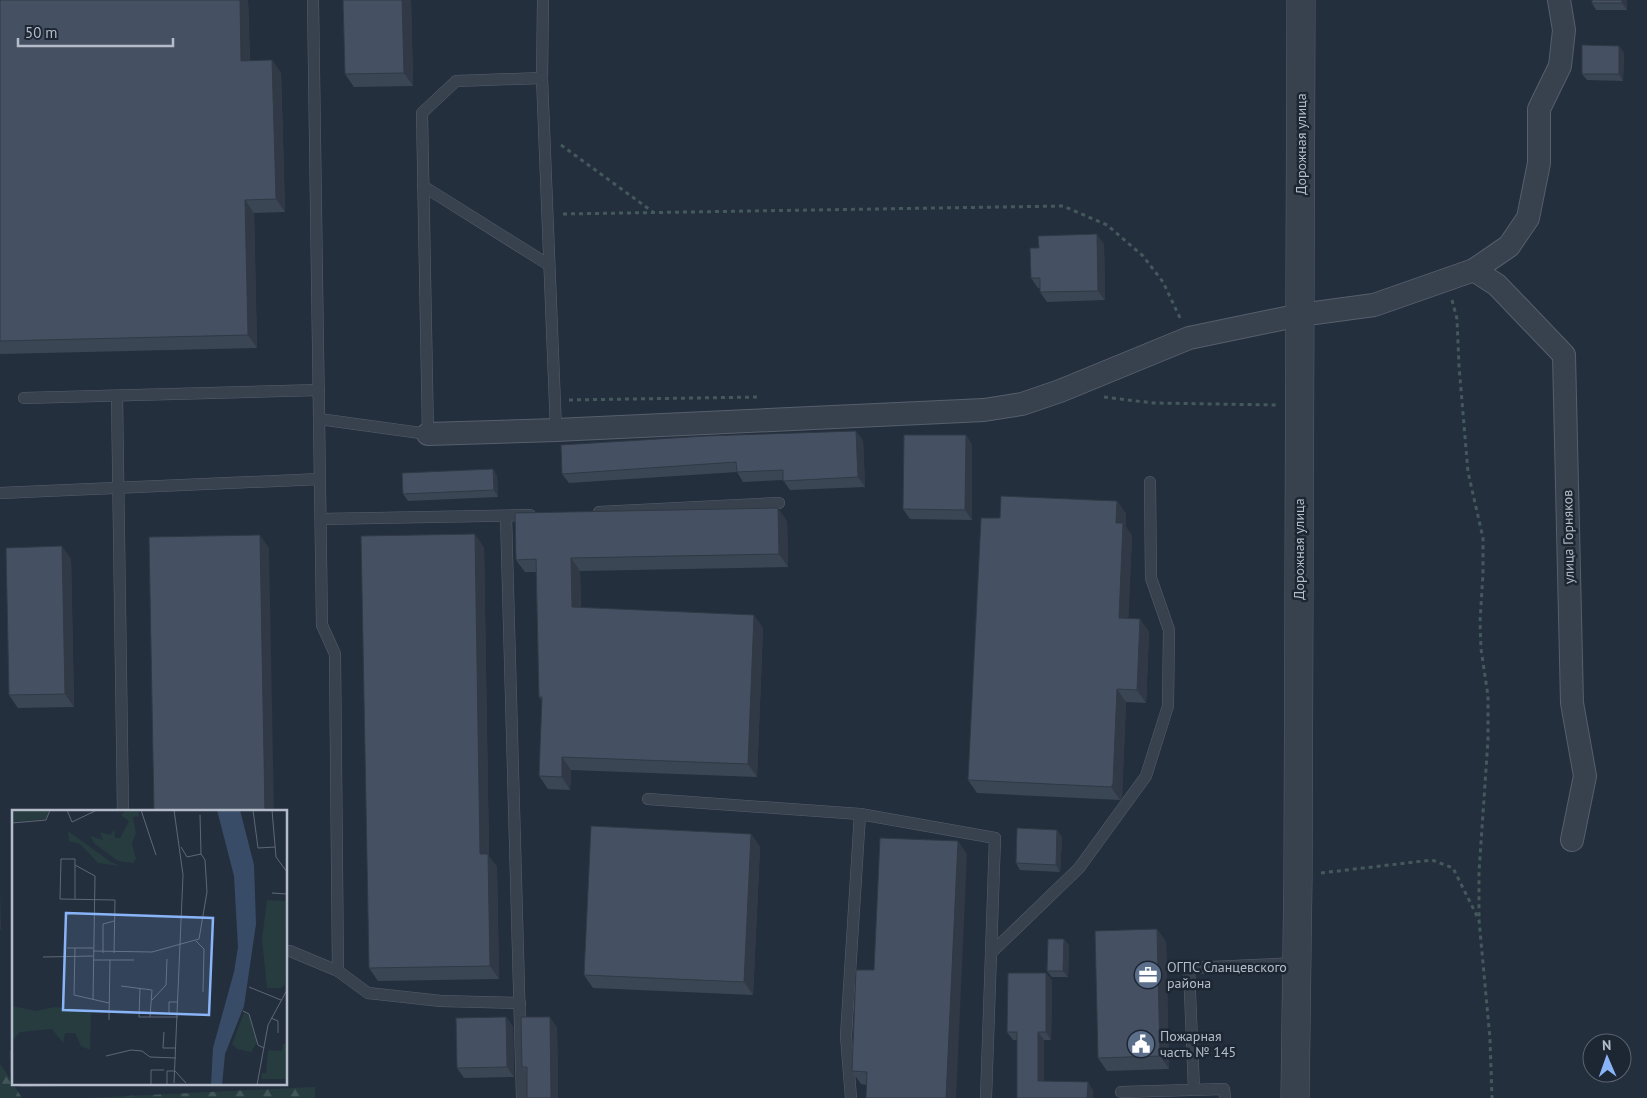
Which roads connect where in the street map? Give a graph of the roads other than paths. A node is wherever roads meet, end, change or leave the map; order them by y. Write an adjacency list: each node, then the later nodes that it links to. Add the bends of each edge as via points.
1 (313, 0): 10 (lane)
2 (543, 0): 5 (lane)
3 (1301, 0): 9 (street, Дорожная улица)
4 (1559, 0): 8 (street, via 1564,30 1560,66 1539,109 1539,163 1528,218 1508,246)
5 (542, 78): 6 (lane, via 456,81 422,113); 7 (lane)
6 (423, 186): 7 (lane); 15 (lane)
7 (549, 265): 14 (lane)
8 (1474, 270): 9 (street, via 1374,306); 28 (street, улица Горняков, via 1497,285 1564,355 1572,703 1585,776)
9 (1300, 315): 14 (street, via 1189,338 1060,391 1022,404 984,410); 31 (street, Дорожная улица)
10 (319, 390): 11 (lane); 13 (lane)
11 (117, 396): 12 (lane); 18 (lane)
12 (24, 398)
13 (319, 419): 15 (lane); 16 (lane)
14 (556, 430): 15 (street)
15 (428, 434)
16 (320, 479): 18 (lane); 24 (lane)
17 (1150, 482): 30 (lane, via 1151,578 1169,630 1169,639 1168,706 1146,776 1079,868)
18 (119, 488): 19 (lane); 26 (lane)
19 (0, 493)
20 (780, 503): 21 (lane)
21 (584, 512)
22 (545, 514): 23 (lane)
23 (506, 516): 24 (lane); 33 (lane)
24 (321, 519): 32 (lane, via 322,625 335,654)
25 (648, 799): 27 (lane)
26 (123, 810)
27 (860, 814): 30 (lane, via 995,838); 37 (lane, via 846,1036)
28 (1572, 840)
29 (288, 952): 32 (lane)
30 (991, 953): 38 (lane)
31 (1297, 963): 34 (lane, via 1189,968); 40 (street, Дорожная улица)
32 (338, 971): 33 (lane, via 368,993 440,1001)
33 (520, 1003): 36 (lane)
34 (1194, 1090): 35 (lane); 39 (lane, via 1224,1089)
35 (1121, 1092)
36 (522, 1098)
37 (851, 1098)
38 (986, 1098)
39 (1224, 1098)
40 (1295, 1098)

